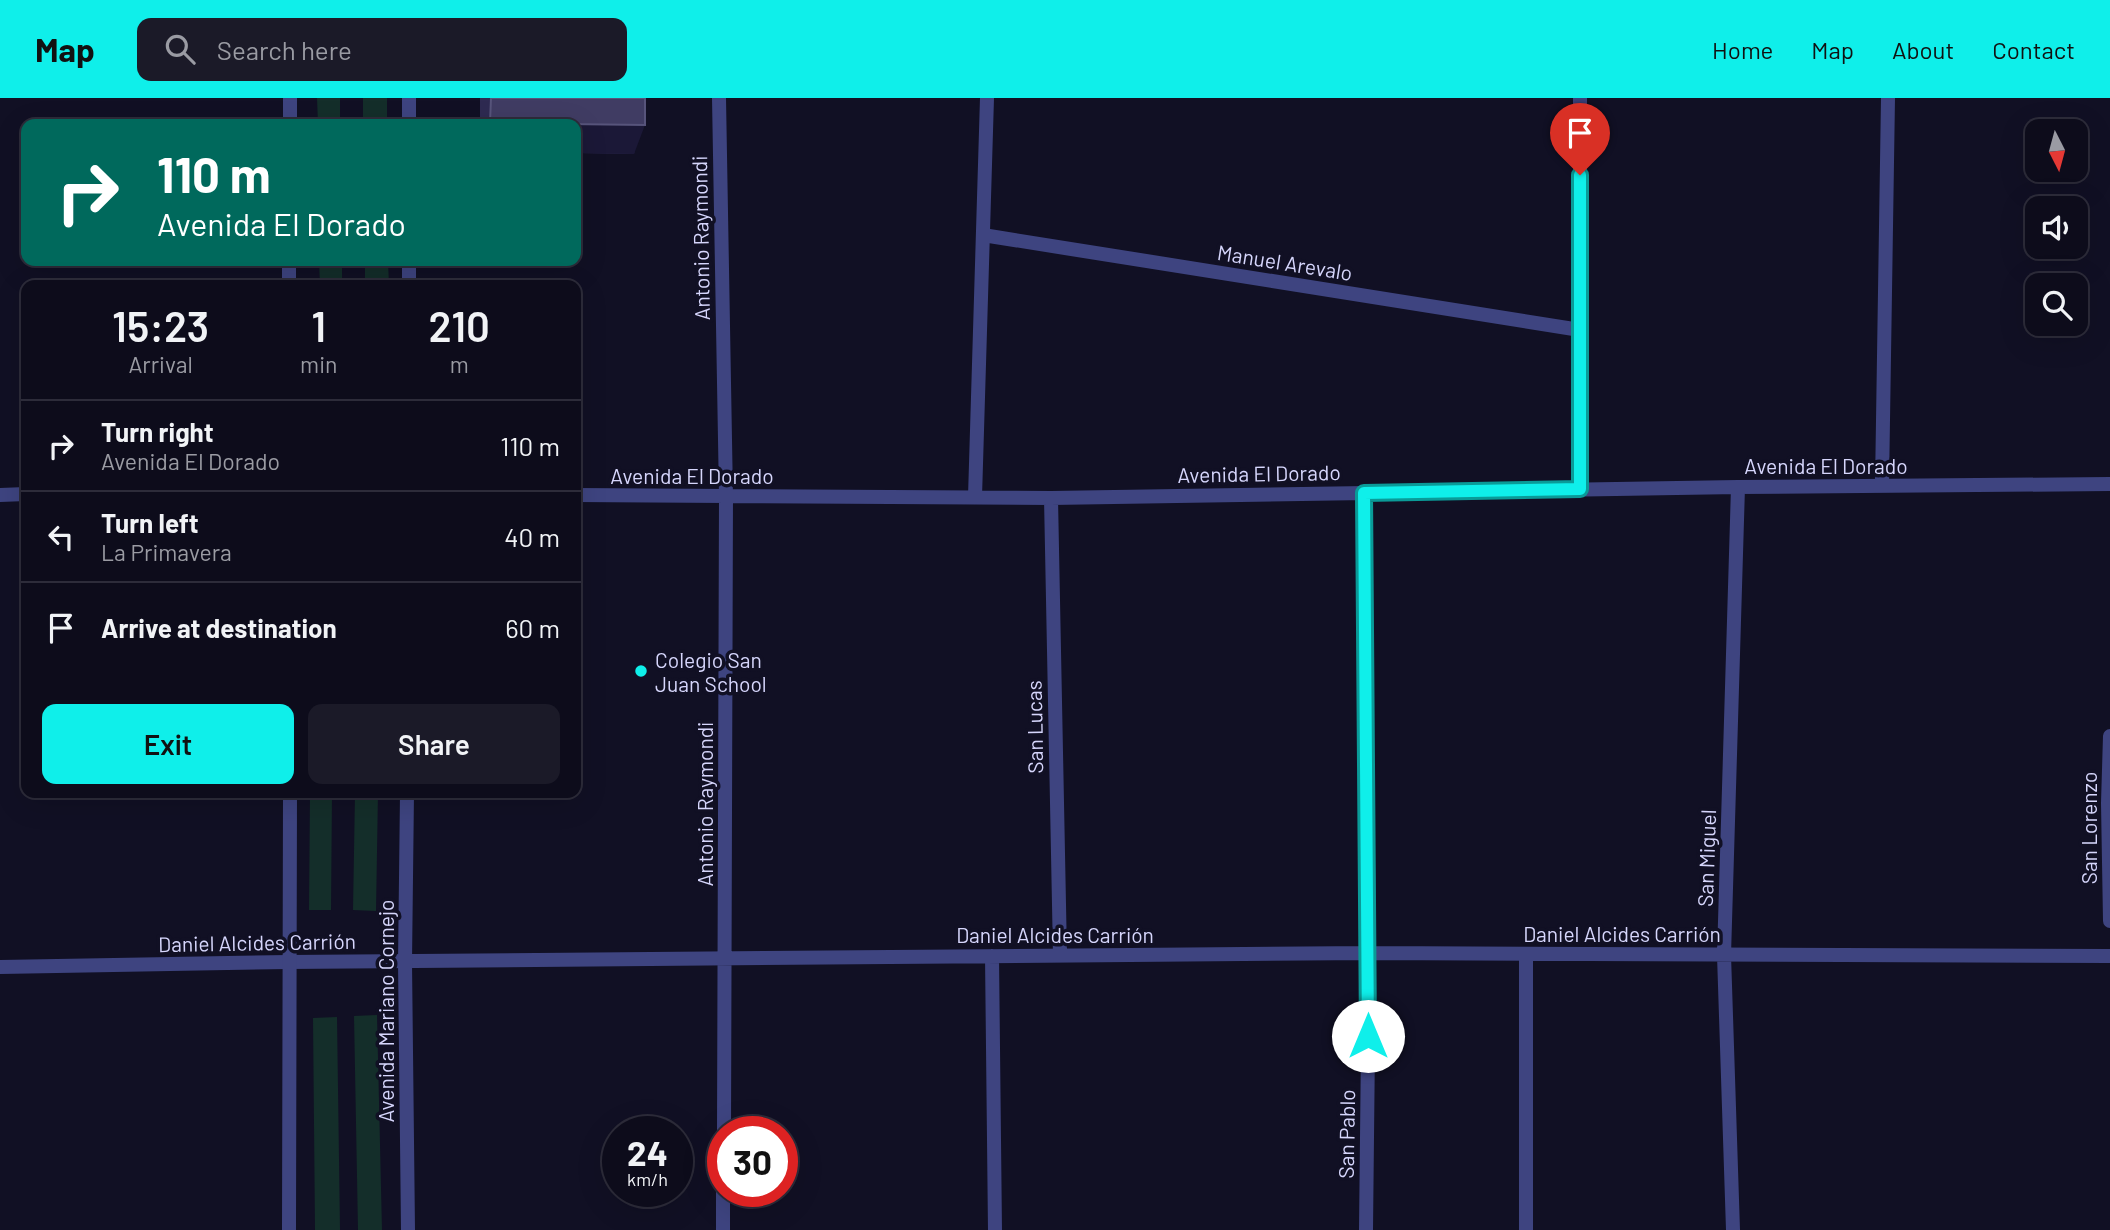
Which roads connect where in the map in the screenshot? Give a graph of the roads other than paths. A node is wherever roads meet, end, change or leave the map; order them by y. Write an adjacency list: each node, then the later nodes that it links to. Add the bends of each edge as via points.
1 (290, 98): 7 (street)
2 (409, 98): 8 (street)
3 (719, 98): 19 (street, Antonio Raymondi)
4 (987, 98): 9 (street)
5 (1580, 98): 10 (street)
6 (1888, 98): 12 (street)
7 (290, 119)
8 (409, 119)
9 (983, 235): 10 (street, Manuel Arevalo); 20 (street)
10 (1580, 330): 14 (street)
11 (2110, 484): 12 (street, Avenida El Dorado)
12 (1882, 485): 13 (street, Avenida El Dorado)
13 (1738, 486): 14 (street, Avenida El Dorado); 30 (street, San Miguel)
14 (1580, 489): 15 (street, Avenida El Dorado)
15 (1364, 493): 21 (street, Avenida El Dorado); 27 (street, San Pablo)
16 (0, 495): 17 (street)
17 (21, 495)
18 (581, 495): 19 (street, Avenida El Dorado)
19 (726, 496): 20 (street, Avenida El Dorado); 33 (street, Antonio Raymondi)
20 (975, 498): 21 (street, Avenida El Dorado)
21 (1051, 498): 29 (street, San Lucas)
22 (2110, 736): 25 (street, San Lorenzo)
23 (290, 798): 34 (street)
24 (407, 798): 35 (street, Avenida Mariano Cornejo)
25 (2109, 803): 26 (street, San Lorenzo)
26 (2110, 921)
27 (1369, 953): 28 (street, Daniel Alcides Carrión); 29 (street, Daniel Alcides Carrión); 43 (street, San Pablo)
28 (1526, 954): 30 (street, Daniel Alcides Carrión); 44 (street)
29 (1060, 955): 31 (street, Daniel Alcides Carrión)
30 (1724, 955): 32 (street, Daniel Alcides Carrión); 45 (street, San Miguel)
31 (992, 956): 33 (street, Daniel Alcides Carrión); 42 (street)
32 (2110, 956)
33 (725, 958): 35 (street, Daniel Alcides Carrión); 37 (street, Antonio Raymondi)
34 (288, 962): 35 (street, Daniel Alcides Carrión); 36 (street, Daniel Alcides Carrión); 39 (street)
35 (405, 962): 40 (street, Avenida Mariano Cornejo)
36 (0, 967)
37 (724, 1116)
38 (723, 1207): 41 (street)
39 (289, 1230)
40 (408, 1230)
41 (723, 1230)
42 (995, 1230)
43 (1366, 1230)
44 (1526, 1230)
45 (1733, 1230)

